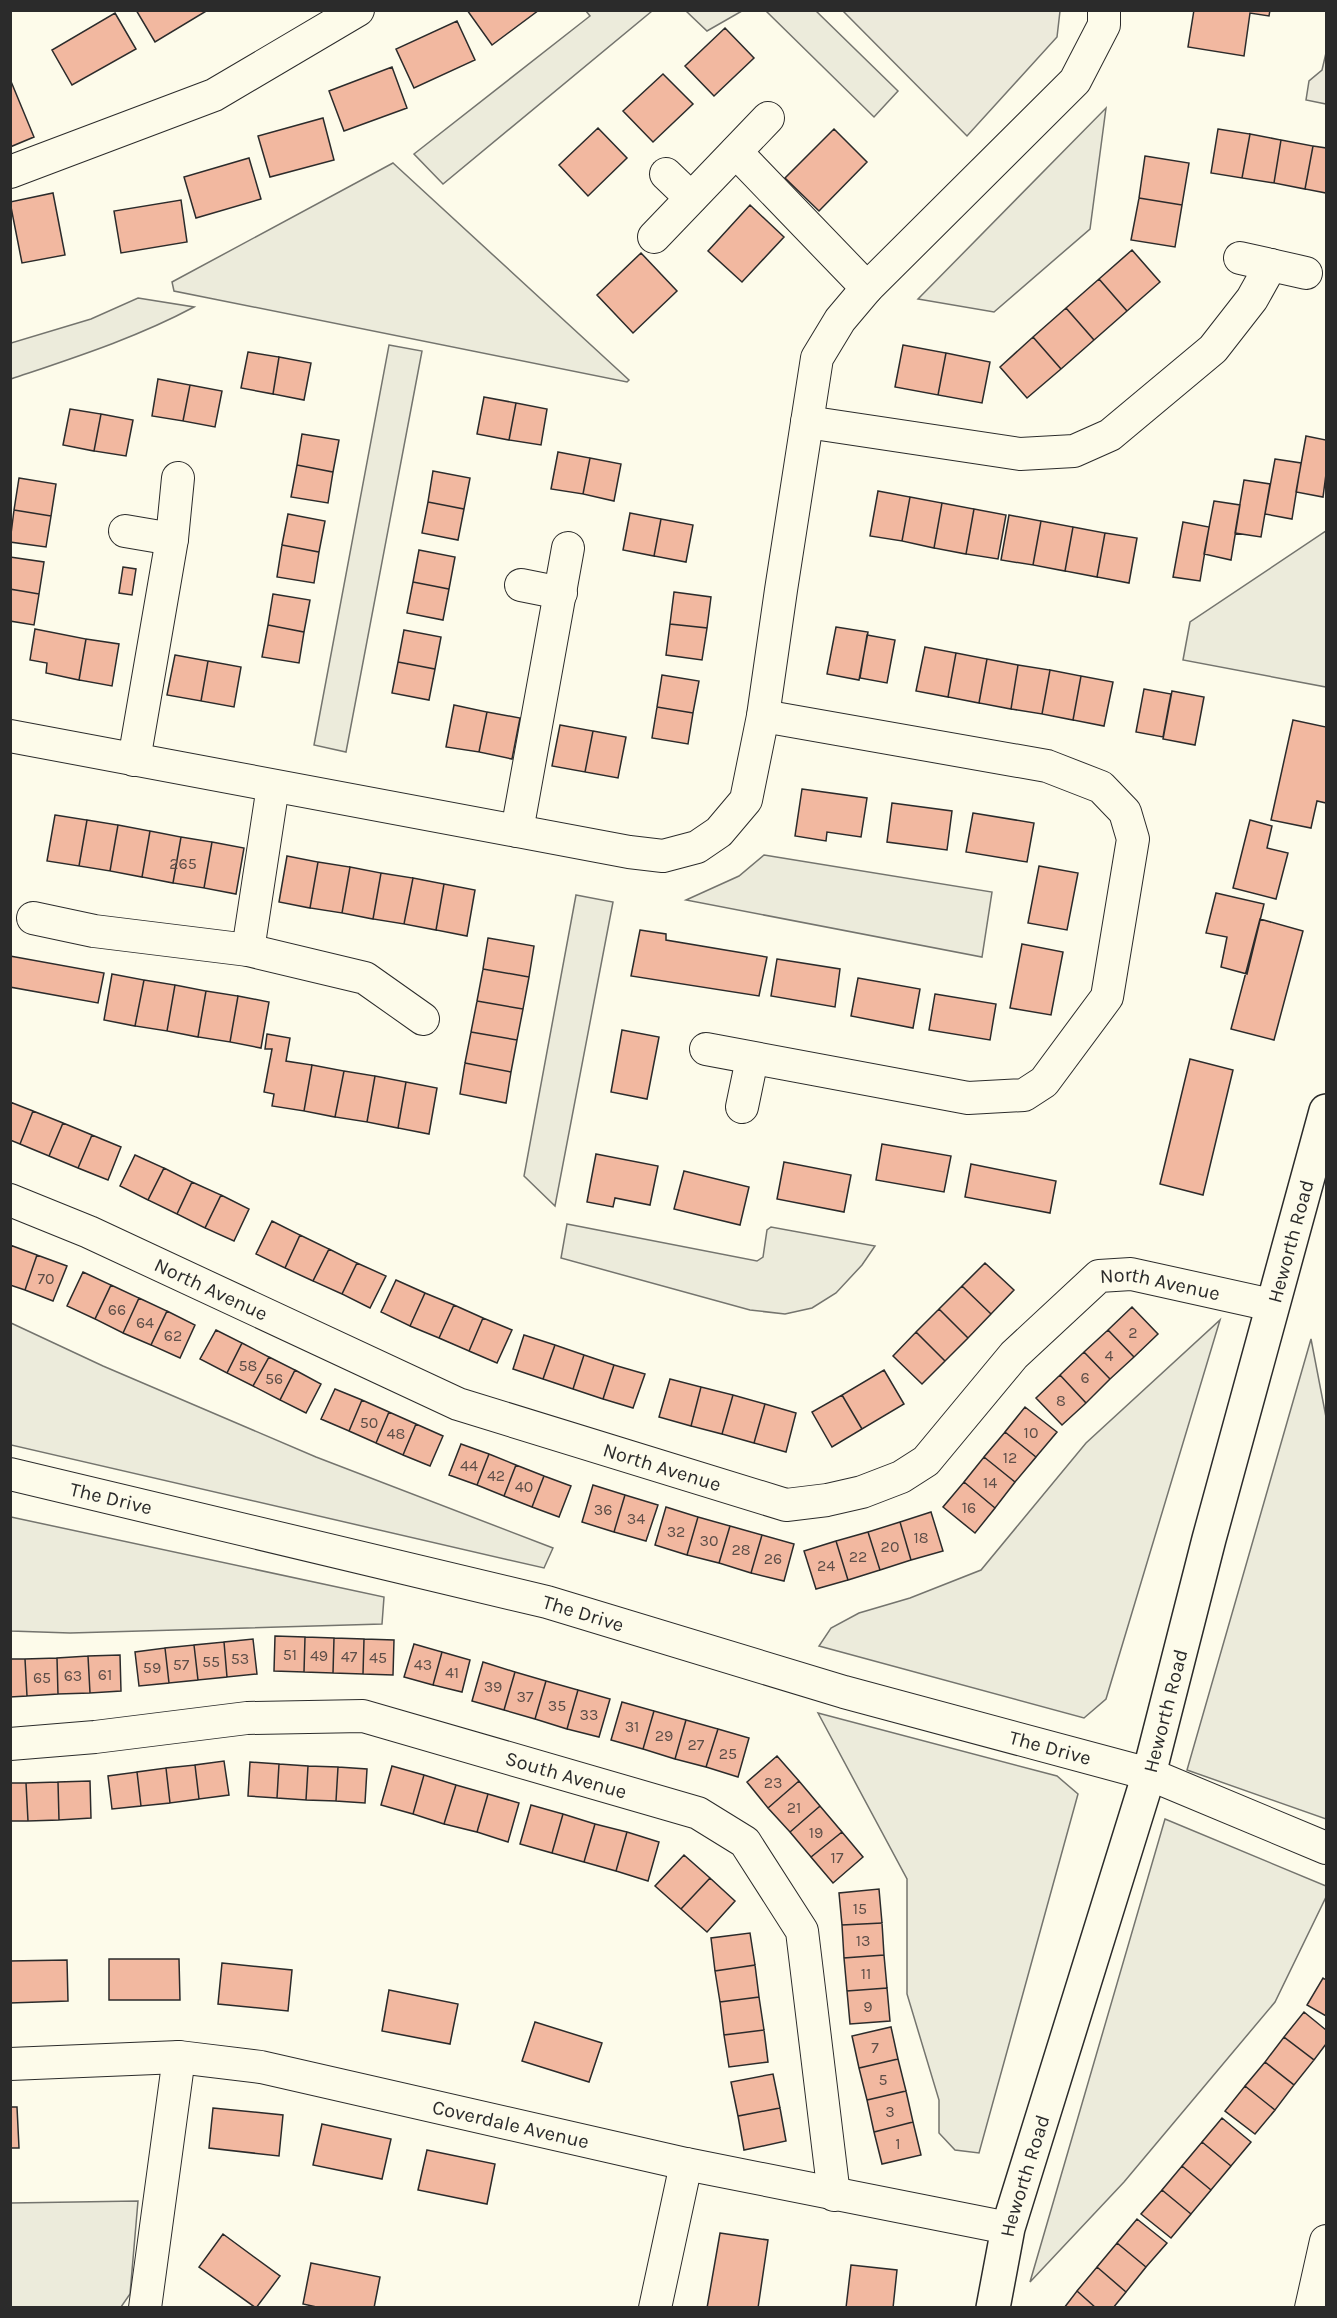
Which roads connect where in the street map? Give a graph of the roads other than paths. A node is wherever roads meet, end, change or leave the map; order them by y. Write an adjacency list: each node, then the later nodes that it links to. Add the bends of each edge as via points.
1 (358, 10): 5 (street, via 214,96)
2 (1104, 10): 12 (street, via 1104,26 1074,81)
3 (768, 118): 4 (street)
4 (736, 152): 7 (street); 12 (street)
5 (10, 172)
6 (666, 174): 7 (street)
7 (691, 198): 8 (street)
8 (654, 237)
9 (1240, 258): 10 (street)
10 (1271, 265): 11 (street); 13 (street, via 1252,299 1213,349 1110,435 1074,451 1020,454)
11 (1306, 273)
12 (867, 288): 13 (street, via 840,320 817,358)
13 (807, 422): 20 (street)
14 (178, 478): 16 (street)
15 (125, 531): 16 (street)
16 (172, 539): 22 (street)
17 (568, 548): 19 (street)
18 (521, 585): 19 (street)
19 (561, 593): 24 (street)
20 (763, 716): 24 (street, via 746,800 719,832 697,847 663,856); 29 (street, via 1047,766 1101,787 1125,812 1132,839 1107,997 1044,1082 1024,1095 968,1098)
21 (10, 736): 22 (street)
22 (134, 760): 23 (street)
23 (273, 786): 24 (street); 26 (street)
24 (518, 831)
25 (33, 918): 26 (street, via 94,931)
26 (248, 950): 27 (street, via 365,978)
27 (423, 1019)
28 (706, 1049): 29 (street)
29 (752, 1059): 30 (street)
30 (742, 1107)
31 (1326, 1111): 33 (street, Heworth Road)
32 (10, 1200): 33 (street, North Avenue, via 89,1232 458,1404 786,1505 862,1492 901,1477 926,1461 1014,1355 1099,1276 1131,1274)
33 (1272, 1305): 36 (street, Heworth Road)
34 (10, 1474): 36 (street, The Drive, via 547,1602 844,1692)
35 (10, 1743): 41 (street, South Avenue, via 248,1718 363,1716 698,1813 745,1842 802,1931)
36 (1149, 1774): 37 (street, The Drive); 42 (street, Heworth Road)
37 (1326, 1848)
38 (179, 2057): 39 (street, Coverdale Avenue); 40 (street, Coverdale Avenue, via 261,2067); 44 (street)
39 (10, 2064)
40 (686, 2164): 41 (street, Coverdale Avenue); 45 (street)
41 (834, 2194): 42 (street, Coverdale Avenue)
42 (1008, 2228): 46 (street, Heworth Road)
43 (1326, 2241): 47 (street)
44 (145, 2307)
45 (655, 2307)
46 (993, 2307)
47 (1311, 2307)

